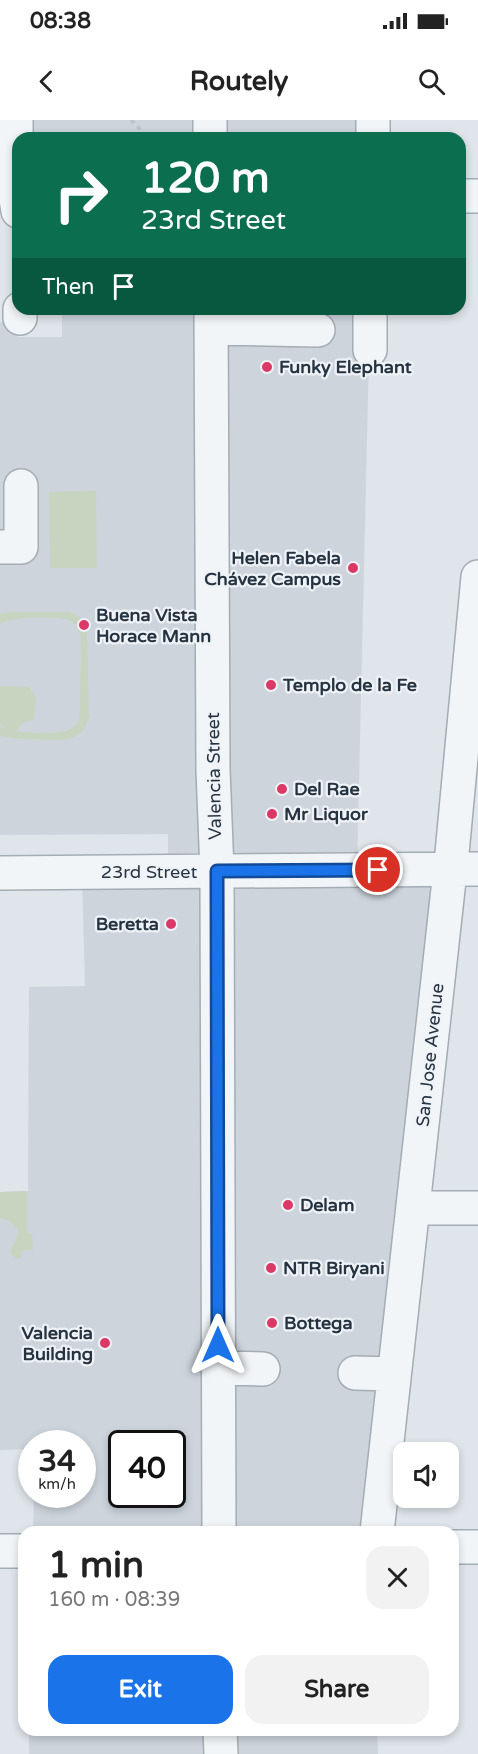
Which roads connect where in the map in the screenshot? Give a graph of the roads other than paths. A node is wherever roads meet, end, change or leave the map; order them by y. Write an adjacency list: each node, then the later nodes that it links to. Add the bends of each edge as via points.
1 (370, 315): 4 (street)
2 (211, 319): 3 (street); 9 (street, Valencia Street)
3 (318, 330)
4 (370, 351)
5 (21, 486): 6 (street, via 21,547)
6 (0, 547)
7 (478, 577): 8 (street, San Jose Avenue)
8 (464, 869): 9 (street, 23rd Street); 11 (street, San Jose Avenue)
9 (217, 871): 10 (street, 23rd Street); 13 (street, Valencia Street)
10 (0, 873)
11 (413, 1208): 12 (street); 16 (street, San Jose Avenue)
12 (478, 1208)
13 (218, 1368): 14 (street); 17 (street, Valencia Street)
14 (263, 1370)
15 (355, 1372): 16 (street)
16 (394, 1374): 18 (street, San Jose Avenue)
17 (219, 1526)
18 (378, 1526)
19 (459, 1547): 20 (street)
20 (478, 1547)
21 (0, 1551): 22 (street)
22 (18, 1551)
23 (220, 1736): 24 (street)
24 (221, 1754)

